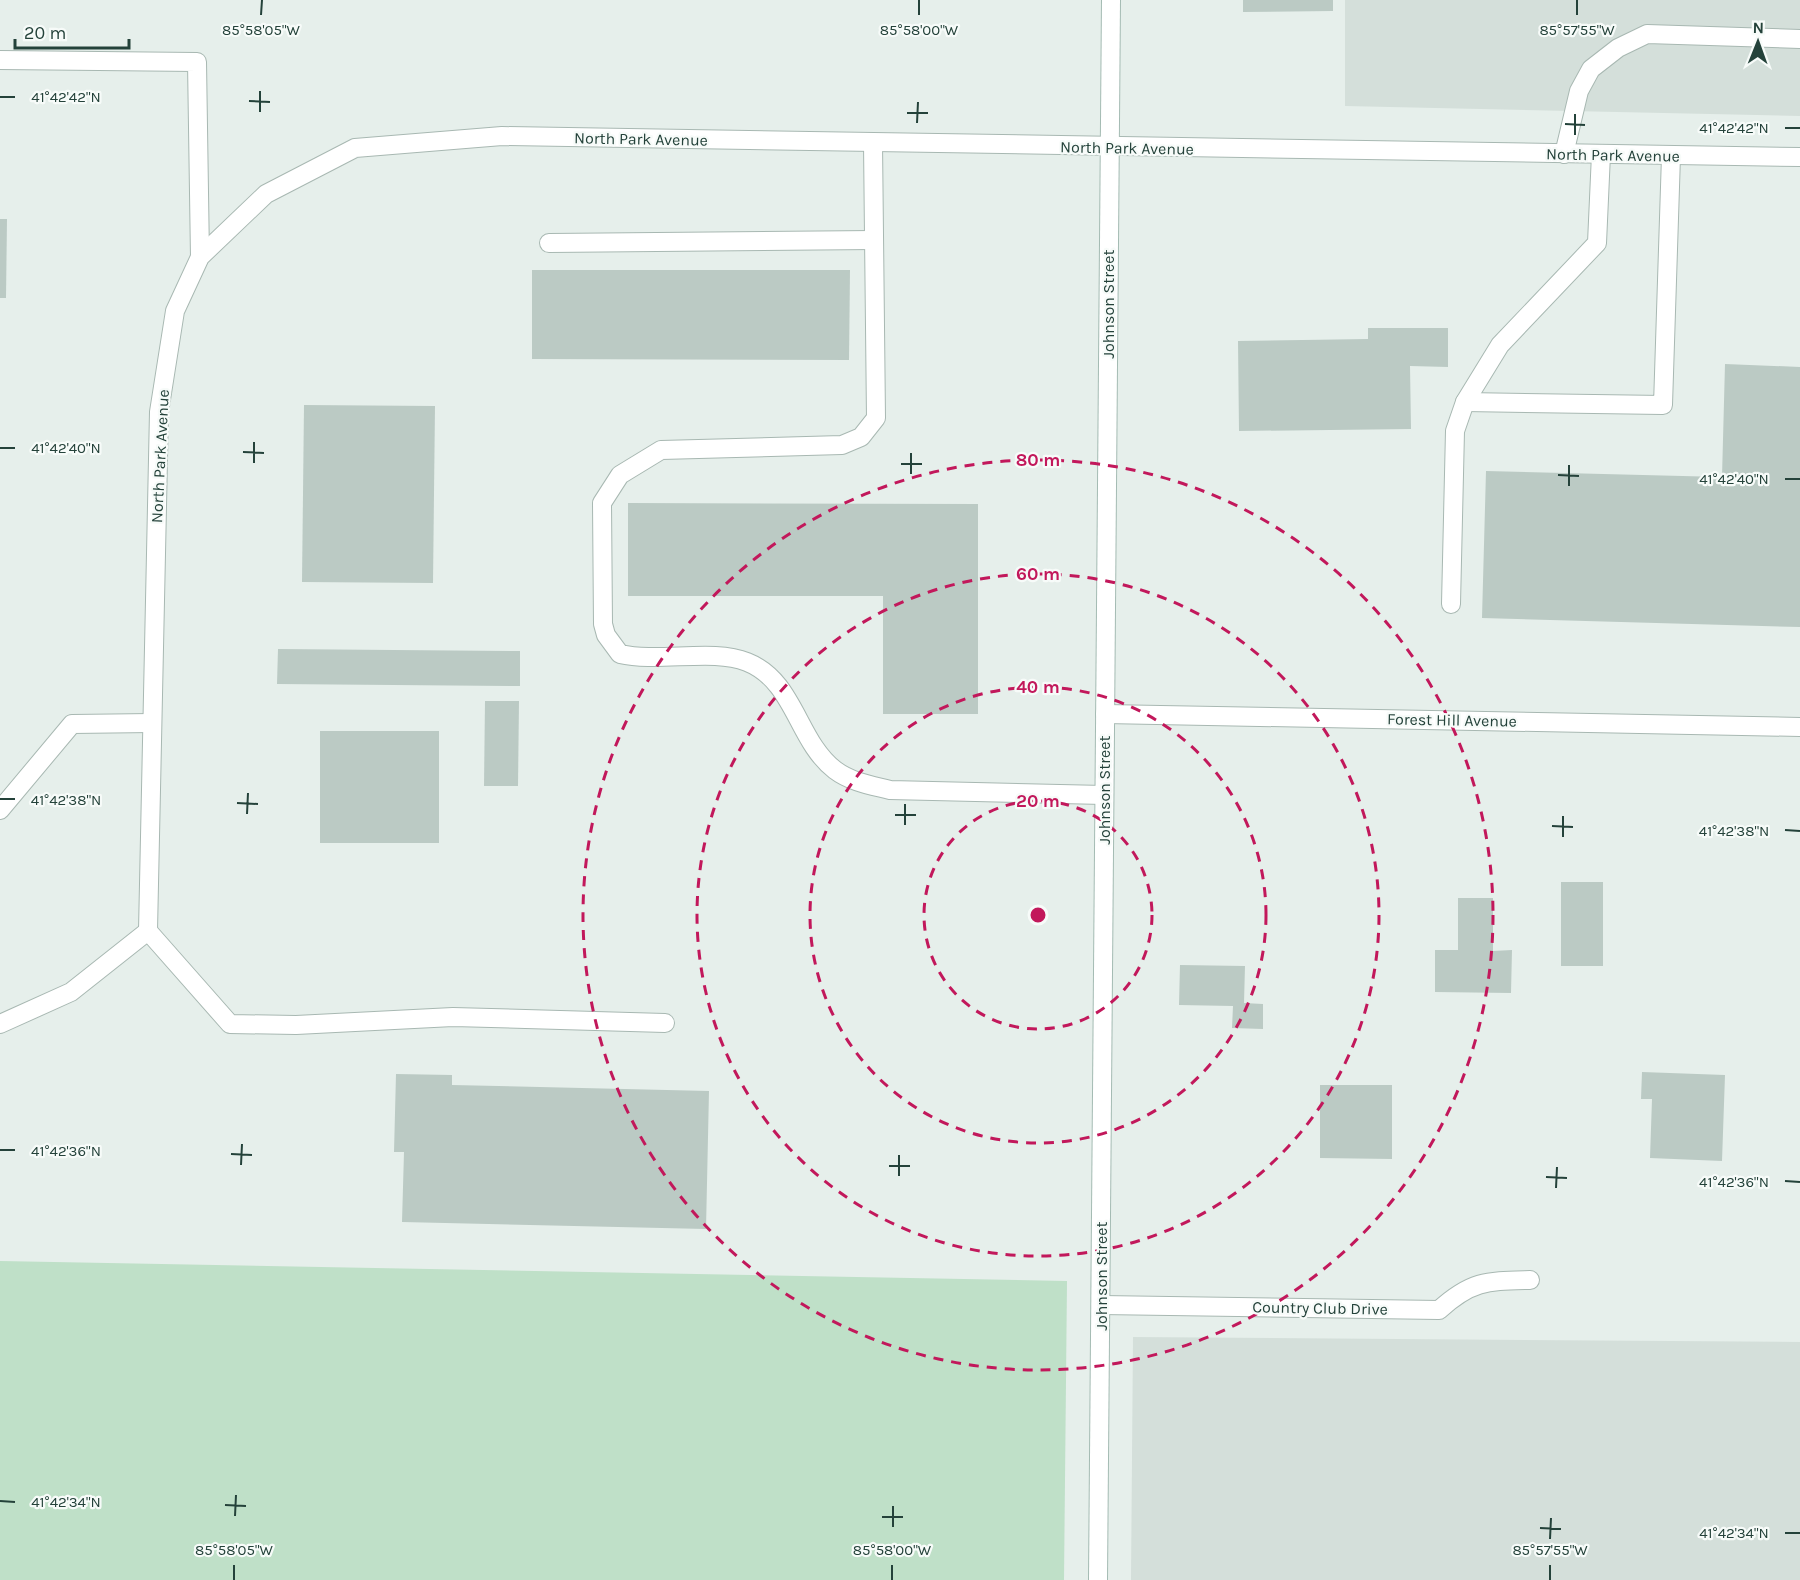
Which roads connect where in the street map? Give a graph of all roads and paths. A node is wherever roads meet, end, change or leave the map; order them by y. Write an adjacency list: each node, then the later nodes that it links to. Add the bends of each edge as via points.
1 (1111, 0): 5 (street, Johnson Street)
2 (1800, 39): 6 (street, via 1647,34 1618,48 1591,69 1579,91)
3 (0, 60): 12 (street, via 197,62)
4 (873, 144): 5 (street, North Park Avenue); 10 (street); 12 (street, North Park Avenue, via 501,136 354,148 266,194)
5 (1109, 148): 6 (street, North Park Avenue); 15 (street, Johnson Street)
6 (1564, 154): 7 (street, North Park Avenue)
7 (1601, 154): 8 (street, North Park Avenue); 13 (street, via 1596,243 1500,345)
8 (1671, 156): 9 (street, North Park Avenue); 13 (street, via 1663,405)
9 (1800, 157)
10 (874, 240): 11 (street); 18 (street, via 876,418 861,436 842,445 661,450 620,475 602,503 606,635 620,654 638,658 726,657 748,662 781,687 821,757 855,782 890,790)
11 (549, 243)
12 (200, 257): 16 (street, North Park Avenue, via 175,311 159,412)
13 (1465, 402): 14 (street, via 1455,431)
14 (1451, 604)
15 (1105, 714): 17 (street, Forest Hill Avenue); 18 (street, Johnson Street)
16 (152, 723): 19 (street, via 72,724); 20 (street, North Park Avenue)
17 (1800, 727)
18 (1104, 795): 24 (street, Johnson Street)
19 (0, 810)
20 (148, 931): 21 (street, via 230,1024 296,1025 453,1017); 22 (street, via 71,992)
21 (665, 1023)
22 (0, 1024)
23 (1530, 1280): 24 (street, Country Club Drive, via 1486,1281 1457,1294 1439,1310)
24 (1101, 1305): 25 (street, Johnson Street)
25 (1098, 1580)

